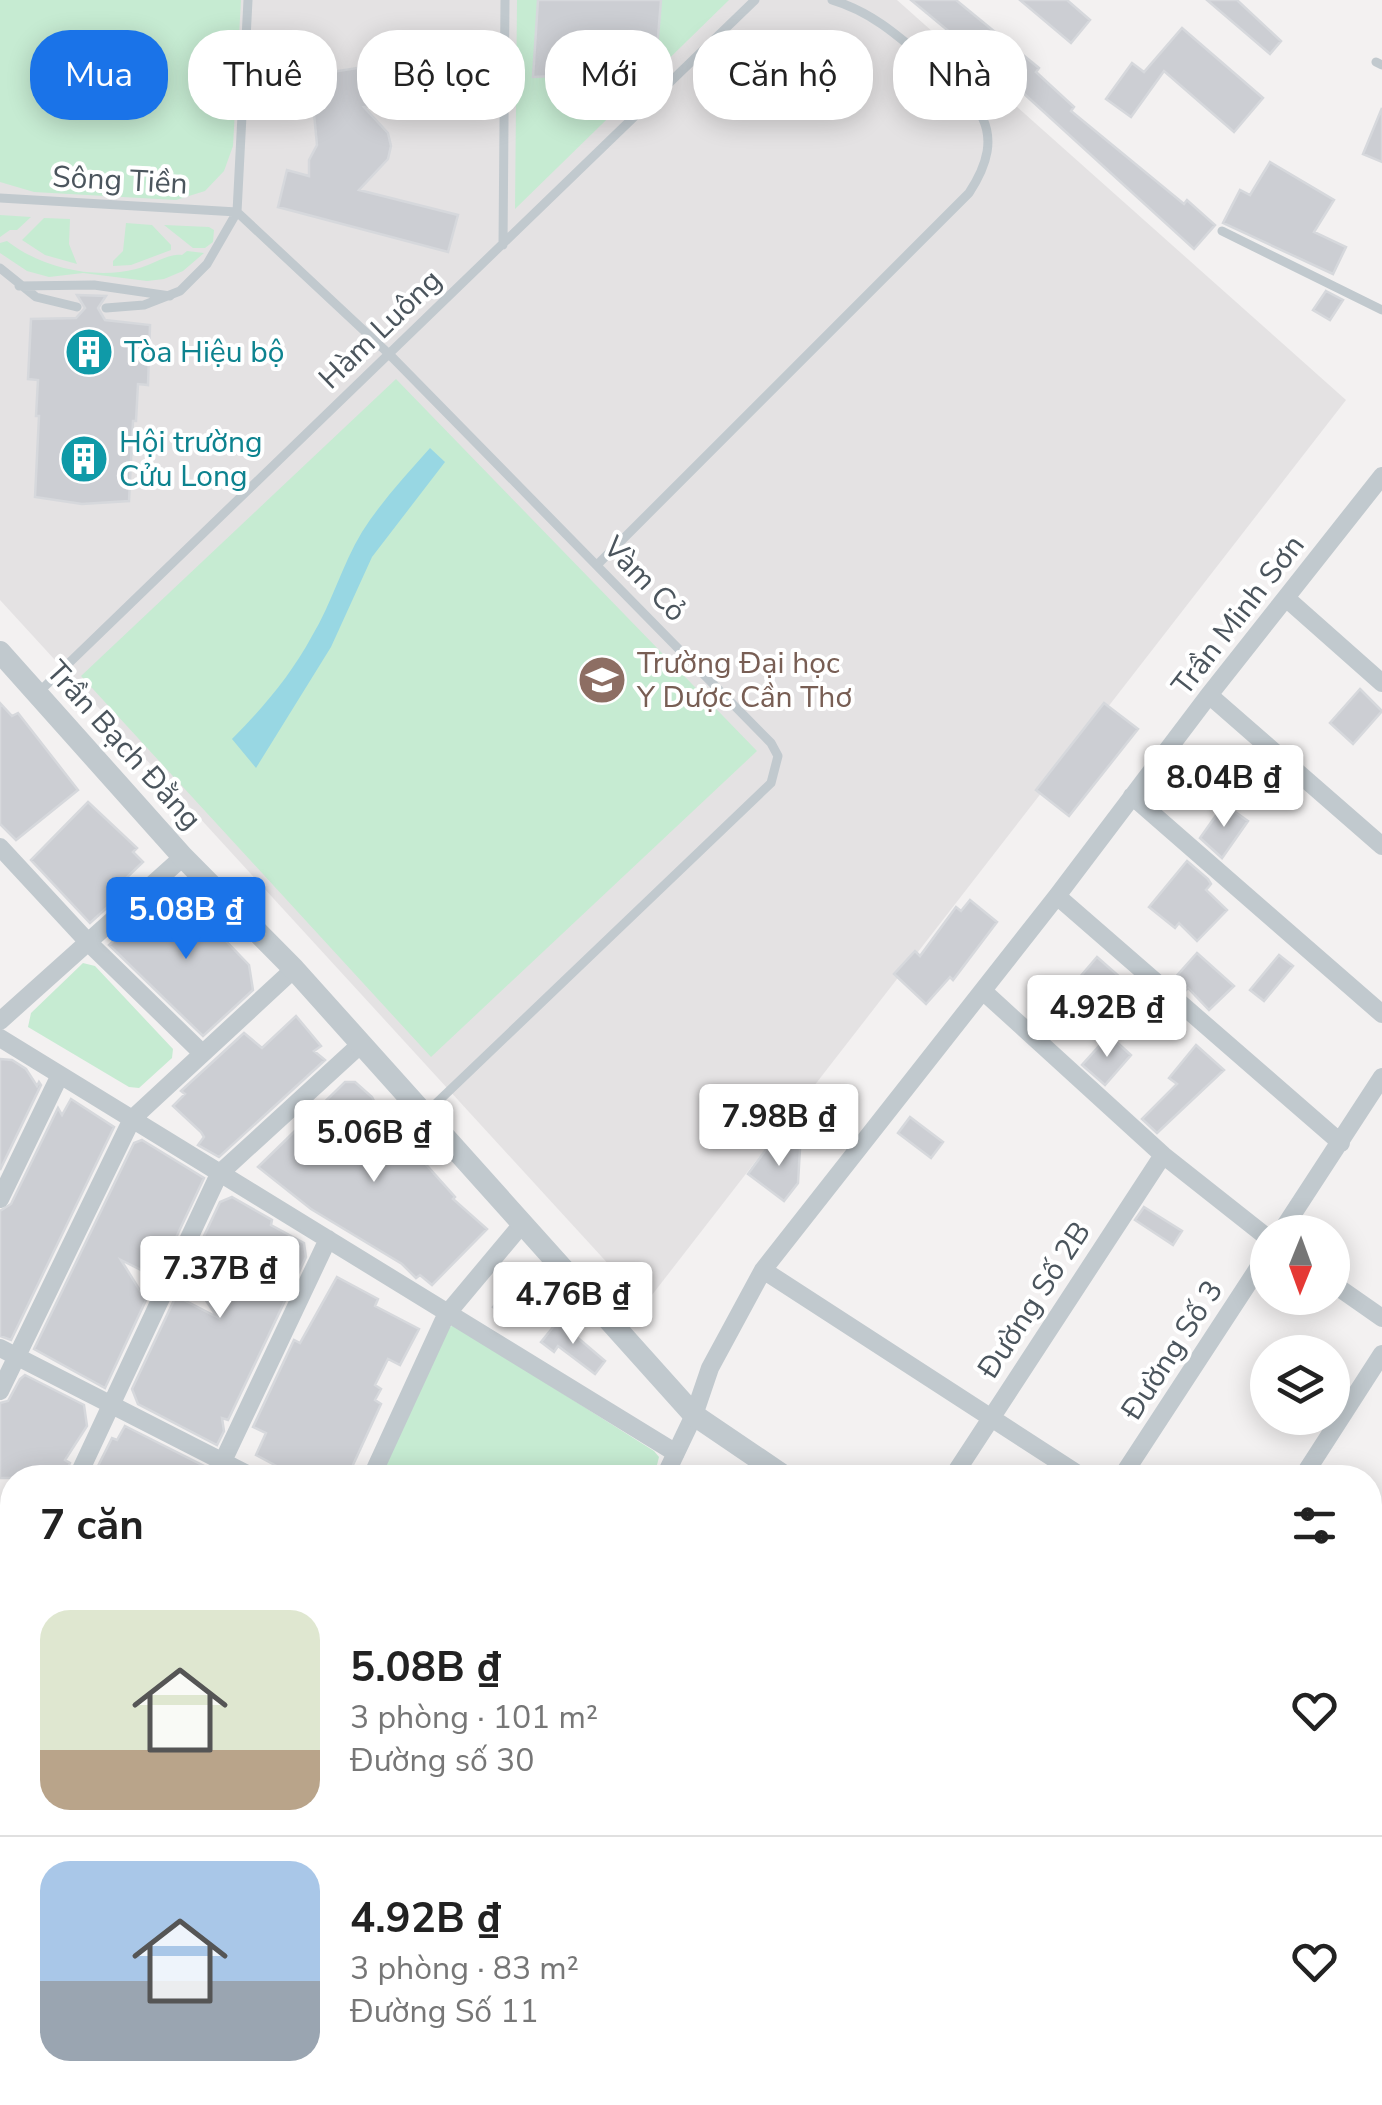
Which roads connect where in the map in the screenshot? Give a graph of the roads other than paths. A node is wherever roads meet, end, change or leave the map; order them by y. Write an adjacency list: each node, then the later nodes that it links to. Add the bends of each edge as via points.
1 (248, 0): 6 (lane)
2 (505, 0): 8 (lane)
3 (756, 0): 8 (lane, Hàm Luông)
4 (832, 0): 19 (lane, via 879,20 972,98 988,144 984,170)
5 (0, 198): 6 (lane, Sông Tiền)
6 (237, 212): 11 (lane, via 207,264); 15 (lane, Vàm Cỏ)
7 (1222, 231): 14 (lane)
8 (503, 245): 15 (lane, Hàm Luông)
9 (0, 268): 10 (lane)
10 (19, 286): 11 (lane, via 94,285); 12 (lane)
11 (170, 296): 13 (lane)
12 (77, 307)
13 (106, 308)
14 (1382, 310)
15 (389, 354): 19 (lane, Vàm Cỏ); 23 (lane, Hàm Luông)
16 (1382, 476): 17 (street, Trần Minh Sơn)
17 (1366, 496): 18 (street); 20 (street, Trần Minh Sơn)
18 (1382, 510)
19 (597, 565): 40 (lane, Vàm Cỏ, via 771,743 776,772)
20 (1286, 598): 22 (street); 24 (street, Trần Minh Sơn)
21 (0, 652): 23 (street, Trần Bạch Đằng)
22 (1382, 683)
23 (38, 692): 28 (street, Trần Bạch Đằng)
24 (1209, 695): 25 (street, Trần Minh Sơn); 26 (street)
25 (1132, 796): 29 (street, Trần Minh Sơn); 33 (street)
26 (1382, 846)
27 (0, 847): 30 (street)
28 (183, 856): 30 (street); 31 (street, Trần Bạch Đằng)
29 (1057, 896): 32 (street, Trần Minh Sơn); 42 (street)
30 (88, 942): 34 (street); 37 (street)
31 (294, 969): 36 (street, Trần Bạch Đằng); 37 (street)
32 (983, 991): 43 (street); 50 (street, Trần Minh Sơn)
33 (1382, 1014)
34 (0, 1021)
35 (0, 1038): 38 (street)
36 (360, 1044): 40 (street, Trần Bạch Đằng); 44 (street)
37 (202, 1052): 41 (street)
38 (60, 1075): 41 (street); 45 (street)
39 (1382, 1077): 42 (street)
40 (424, 1114): 47 (street, Trần Bạch Đằng)
41 (132, 1120): 44 (street); 55 (street)
42 (1341, 1142): 46 (street)
43 (1162, 1155): 48 (street); 60 (street, Đường Số 2B)
44 (220, 1174): 49 (street); 58 (street)
45 (0, 1199)
46 (1292, 1215)
47 (523, 1223): 53 (street); 59 (street, Trần Bạch Đằng)
48 (1250, 1224)
49 (328, 1240): 53 (street); 64 (street)
50 (763, 1270): 59 (street, Trần Minh Sơn, via 710,1368); 60 (street)
51 (1250, 1280): 70 (street, Đường Số 3)
52 (1350, 1296): 54 (street)
53 (446, 1315): 61 (street); 65 (street)
54 (1382, 1318)
55 (8, 1352): 57 (street); 58 (street)
56 (1382, 1354): 71 (street)
57 (0, 1391)
58 (112, 1405): 62 (street); 63 (street)
59 (694, 1415): 61 (street, Trần Minh Sơn); 67 (street, Trần Bạch Đằng)
60 (989, 1418): 68 (street, Đường Số 2B); 69 (street)
61 (676, 1454): 66 (street, Trần Minh Sơn)
62 (83, 1465)
63 (211, 1465)
64 (221, 1465)
65 (377, 1465)
66 (670, 1465)
67 (769, 1465)
68 (960, 1465)
69 (1063, 1465)
70 (1129, 1465)
71 (1310, 1465)

